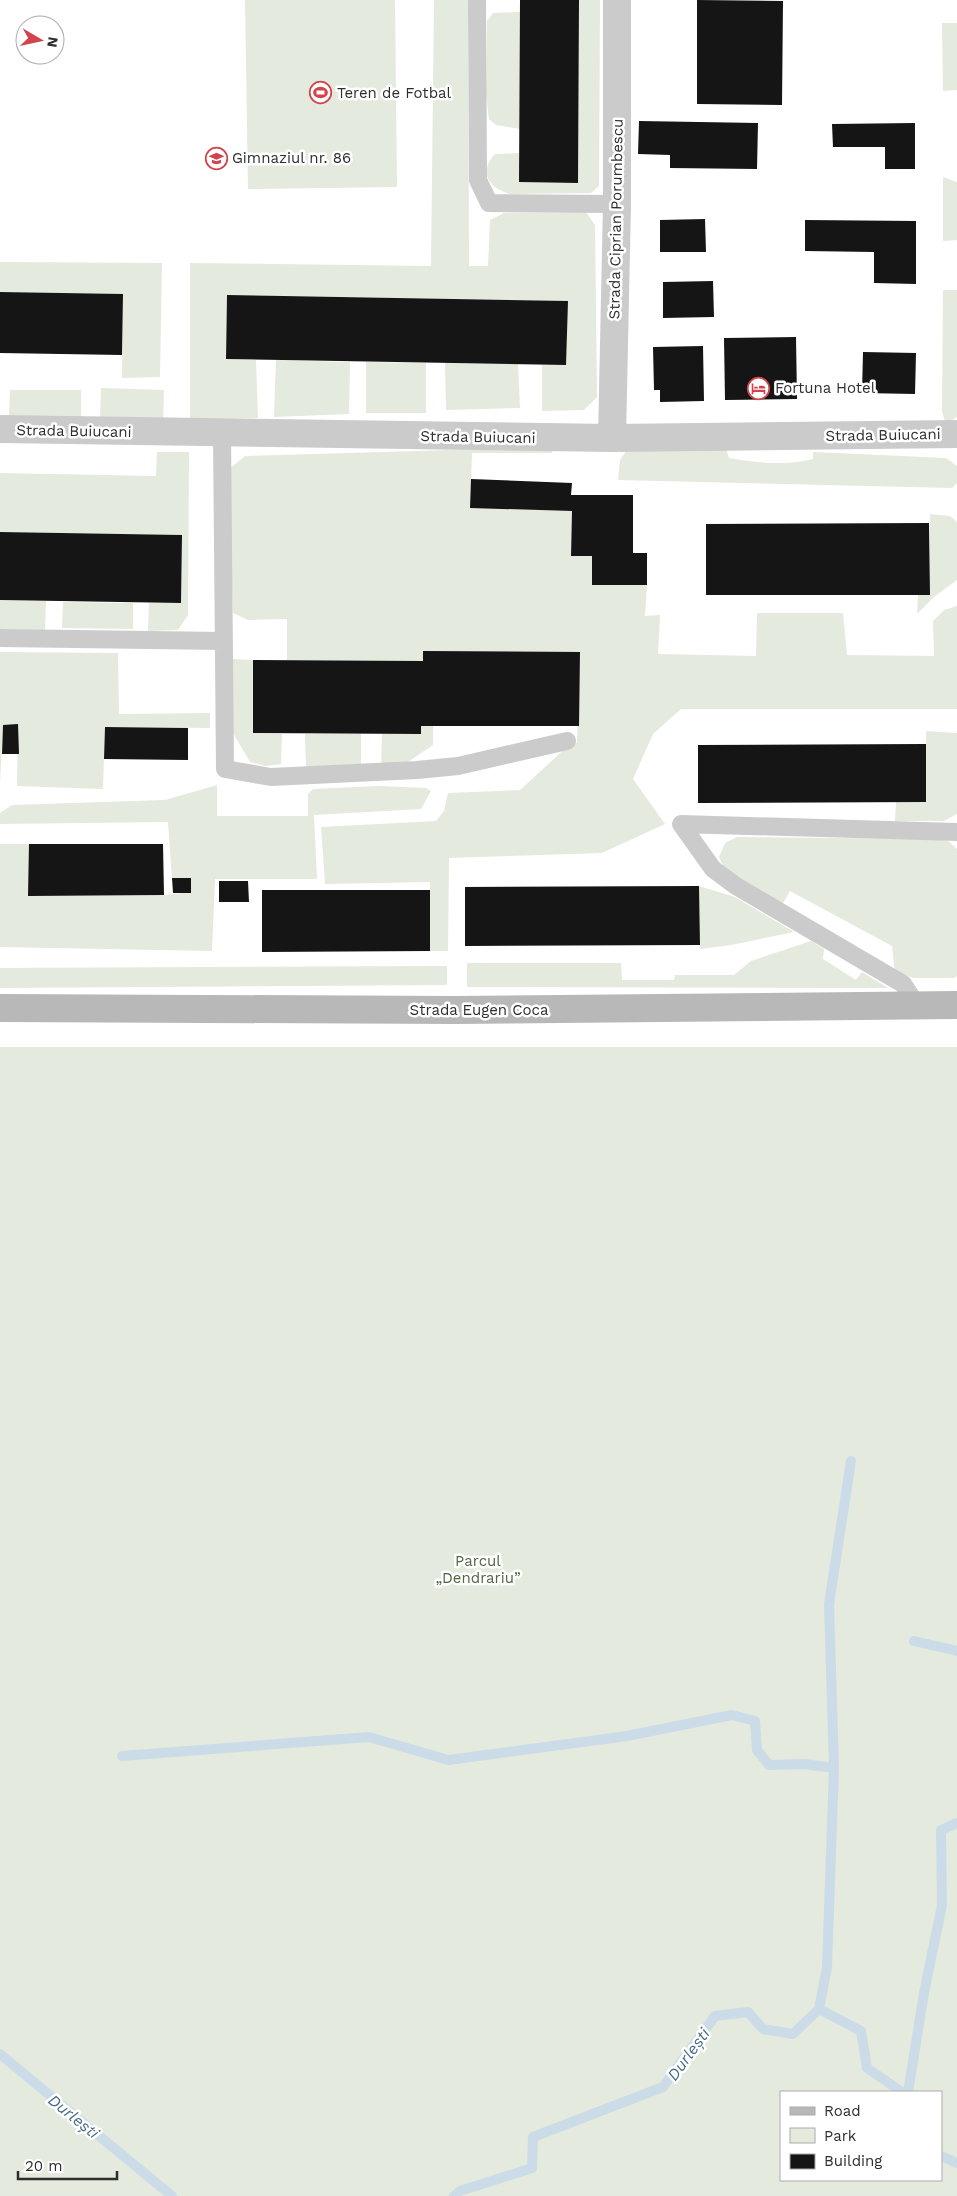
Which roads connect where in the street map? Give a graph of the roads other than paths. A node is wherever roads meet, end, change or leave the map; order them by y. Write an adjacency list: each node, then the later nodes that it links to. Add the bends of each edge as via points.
1 (477, 0): 3 (lane, via 478,180 489,203)
2 (617, 0): 3 (street, Strada Ciprian Porumbescu)
3 (617, 204): 7 (street, Strada Ciprian Porumbescu)
4 (0, 429): 5 (street, Strada Buiucani)
5 (222, 433): 7 (street, Strada Buiucani); 9 (lane)
6 (957, 434): 7 (street, Strada Buiucani)
7 (612, 438)
8 (0, 638): 9 (lane)
9 (224, 641): 10 (lane, via 226,769 270,777 417,770 458,766)
10 (567, 740)
11 (957, 832): 13 (lane, via 681,824 713,869 736,886 903,984)
12 (957, 1005): 13 (street, Strada Eugen Coca)
13 (918, 1006): 14 (street, Strada Eugen Coca, via 465,1010)
14 (0, 1008)

